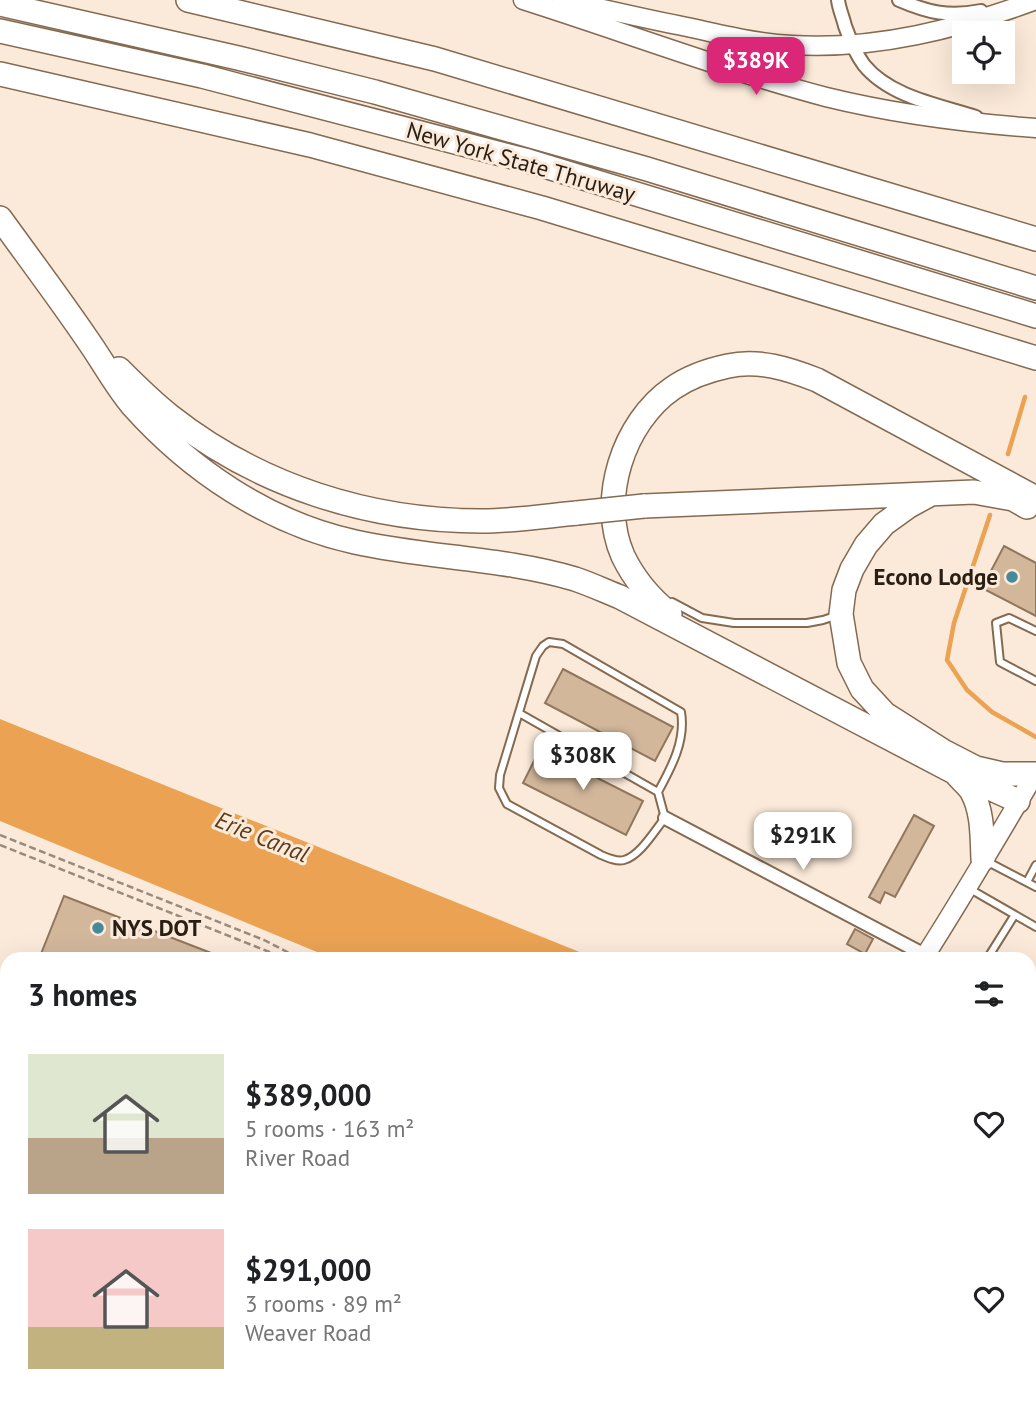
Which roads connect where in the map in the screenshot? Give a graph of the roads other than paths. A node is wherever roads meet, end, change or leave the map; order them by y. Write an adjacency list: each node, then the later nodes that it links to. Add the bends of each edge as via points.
1 (188, 0): 14 (highway, via 435,59)
2 (523, 0): 11 (main road, via 829,98 909,114)
3 (562, 0): 9 (main road, via 748,40)
4 (838, 0): 9 (street)
5 (899, 0): 6 (street, via 948,15)
6 (1033, 1): 9 (main road, via 948,29)
7 (0, 4): 15 (highway, New York State Thruway, via 376,92)
8 (0, 31): 16 (highway, New York State Thruway, via 202,76 528,161)
9 (851, 44): 11 (street, via 864,65 892,87)
10 (0, 74): 18 (highway, via 310,145 542,208)
11 (1004, 125): 12 (main road)
12 (1036, 128)
13 (0, 218): 17 (highway)
14 (1036, 239)
15 (1036, 288)
16 (1036, 316)
17 (86, 338): 19 (highway, bridge, via 160,407 231,458 311,494 375,511 484,521 644,506); 27 (highway, via 130,402 167,442 223,486 269,511 353,542 576,579)
18 (1036, 358)
19 (931, 494): 21 (highway, via 994,495); 25 (highway, via 884,524 866,545 844,590)
20 (1036, 498): 22 (highway, via 817,380 788,369 729,366 672,389 647,412 626,444 612,498)
21 (1036, 512)
22 (623, 555): 23 (lane); 27 (highway, via 638,582)
23 (654, 588)
24 (664, 596): 25 (lane, via 702,618 734,623 807,623)
25 (841, 614): 31 (highway, via 849,663 862,689 884,714 976,768)
26 (1036, 629): 28 (lane, via 1009,618 996,623 1000,662)
27 (696, 637): 30 (highway)
28 (1036, 681)
29 (519, 713): 32 (lane); 32 (lane, via 536,656 549,642 563,644 674,707 681,712 680,744); 34 (lane, via 500,775 499,788 507,804 615,860 633,856)
30 (952, 771): 33 (highway); 35 (highway, via 971,790 978,809)
31 (1036, 774): 33 (main road)
32 (658, 792): 34 (lane)
33 (1018, 801): 35 (main road)
34 (665, 818): 42 (street)
35 (983, 859): 37 (lane); 39 (main road)
36 (1036, 865): 37 (lane)
37 (1027, 882): 38 (lane)
38 (1036, 887)
39 (968, 888): 40 (lane); 43 (main road)
40 (1014, 916): 41 (lane); 44 (lane)
41 (1036, 927)
42 (915, 952)
43 (927, 952)
44 (991, 952)

